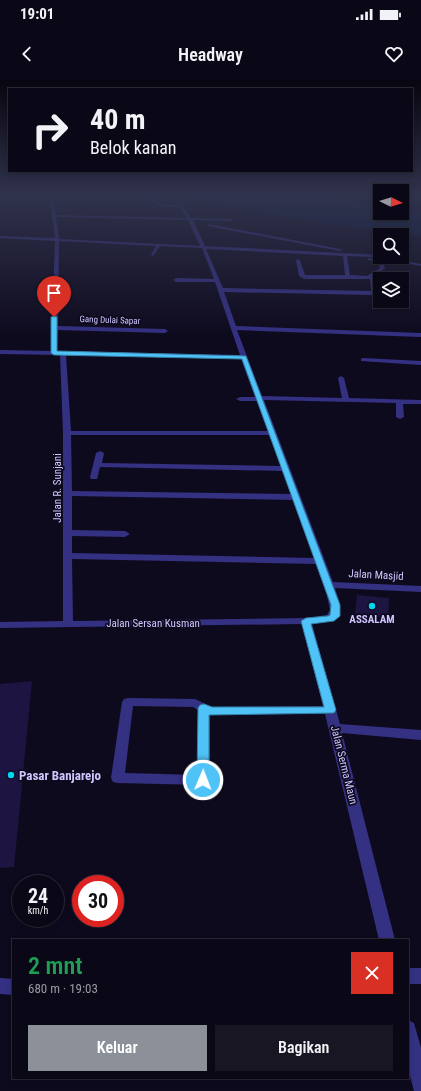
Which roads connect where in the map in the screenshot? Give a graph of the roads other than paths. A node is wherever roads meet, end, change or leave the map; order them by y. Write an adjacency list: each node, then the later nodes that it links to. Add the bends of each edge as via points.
1 (57, 241): 22 (street)
2 (81, 241): 5 (street)
3 (201, 241): 6 (street)
4 (294, 241): 9 (street, via 358,254)
5 (159, 245): 6 (street); 7 (street)
6 (204, 248): 8 (street); 19 (street)
7 (153, 255)
8 (347, 255): 9 (street); 15 (street, via 348,274); 16 (street, via 380,261 383,268)
9 (355, 255): 10 (street)
10 (371, 256): 14 (street)
11 (409, 258): 12 (street)
12 (421, 259)
13 (298, 260): 15 (street, via 304,277)
14 (421, 265)
15 (352, 277): 16 (street)
16 (368, 278): 18 (street)
17 (176, 280): 19 (street)
18 (373, 280)
19 (218, 281): 20 (street)
20 (222, 290): 21 (street); 23 (street)
21 (373, 293)
22 (54, 328): 24 (street, Gang Dulai Sapar); 27 (street)
23 (235, 328): 25 (street); 29 (street)
24 (165, 331)
25 (421, 335)
26 (0, 352): 27 (street)
27 (54, 353): 28 (street)
28 (63, 353): 29 (street); 39 (street, Jalan R. Sunjani)
29 (244, 357): 34 (street)
30 (363, 360): 31 (street)
31 (421, 364)
32 (341, 378): 35 (street)
33 (240, 399): 34 (street)
34 (260, 399): 35 (street); 40 (street)
35 (346, 400): 36 (street)
36 (399, 402): 37 (street); 38 (street)
37 (421, 402)
38 (400, 417)
39 (68, 433): 40 (street); 45 (street, Jalan R. Sunjani)
40 (273, 434): 43 (street)
41 (100, 453): 42 (street)
42 (97, 465): 43 (street); 44 (street)
43 (286, 469): 46 (street)
44 (94, 476)
45 (68, 493): 46 (street); 47 (street, Jalan R. Sunjani)
46 (297, 497): 50 (street)
47 (67, 533): 48 (street); 49 (street, Jalan R. Sunjani)
48 (125, 534)
49 (67, 556): 50 (street); 54 (street, Jalan R. Sunjani)
50 (320, 561): 51 (street)
51 (329, 585): 52 (street, Jalan Masjid); 53 (street, via 336,605 335,616 330,619)
52 (421, 589)
53 (306, 621): 54 (street, Jalan Sersan Kusman); 57 (street, Jalan Serma Maun)
54 (68, 624): 55 (street, Jalan Sersan Kusman)
55 (0, 625)
56 (204, 708): 56 (street, via 195,703 128,702 118,778 203,780); 57 (street, via 210,711)
57 (330, 710): 58 (street, Jalan Serma Maun)
58 (335, 728): 59 (street); 60 (street, Jalan Serma Maun)
59 (421, 735)
60 (387, 939)
61 (409, 976): 62 (street)
62 (421, 976)
63 (0, 986): 64 (street)
64 (12, 987)
65 (409, 1033): 66 (street)
66 (421, 1086)

